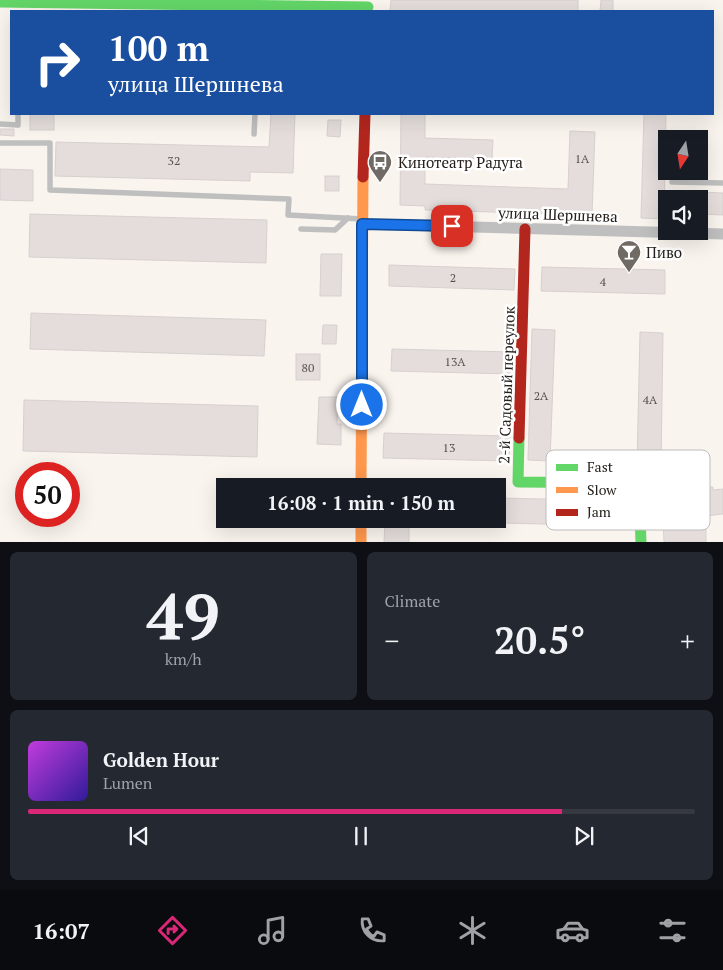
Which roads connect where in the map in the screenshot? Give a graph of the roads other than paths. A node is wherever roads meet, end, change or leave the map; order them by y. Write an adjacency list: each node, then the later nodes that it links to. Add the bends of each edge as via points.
1 (76, 1): 2 (street, via 21,5); 5 (street)
2 (0, 2)
3 (277, 3): 4 (street); 7 (street)
4 (368, 6)
5 (90, 7): 6 (street)
6 (163, 8): 7 (street)
7 (257, 8)
8 (18, 115): 11 (lane, via 18,125)
9 (255, 115): 12 (lane)
10 (365, 115): 17 (street)
11 (0, 124)
12 (254, 134)
13 (0, 143): 16 (lane, via 50,143 50,190 289,200 288,215)
14 (672, 182): 15 (lane)
15 (723, 183)
16 (348, 218): 17 (lane); 19 (lane, via 335,230)
17 (362, 221): 18 (street, улица Шершнева); 21 (street)
18 (525, 228): 20 (street, улица Шершнева); 22 (street, 2-й Садовый переулок, via 518,482)
19 (301, 229)
20 (723, 234)
21 (362, 478)
22 (546, 482)
23 (361, 528): 24 (street)
24 (361, 542)

